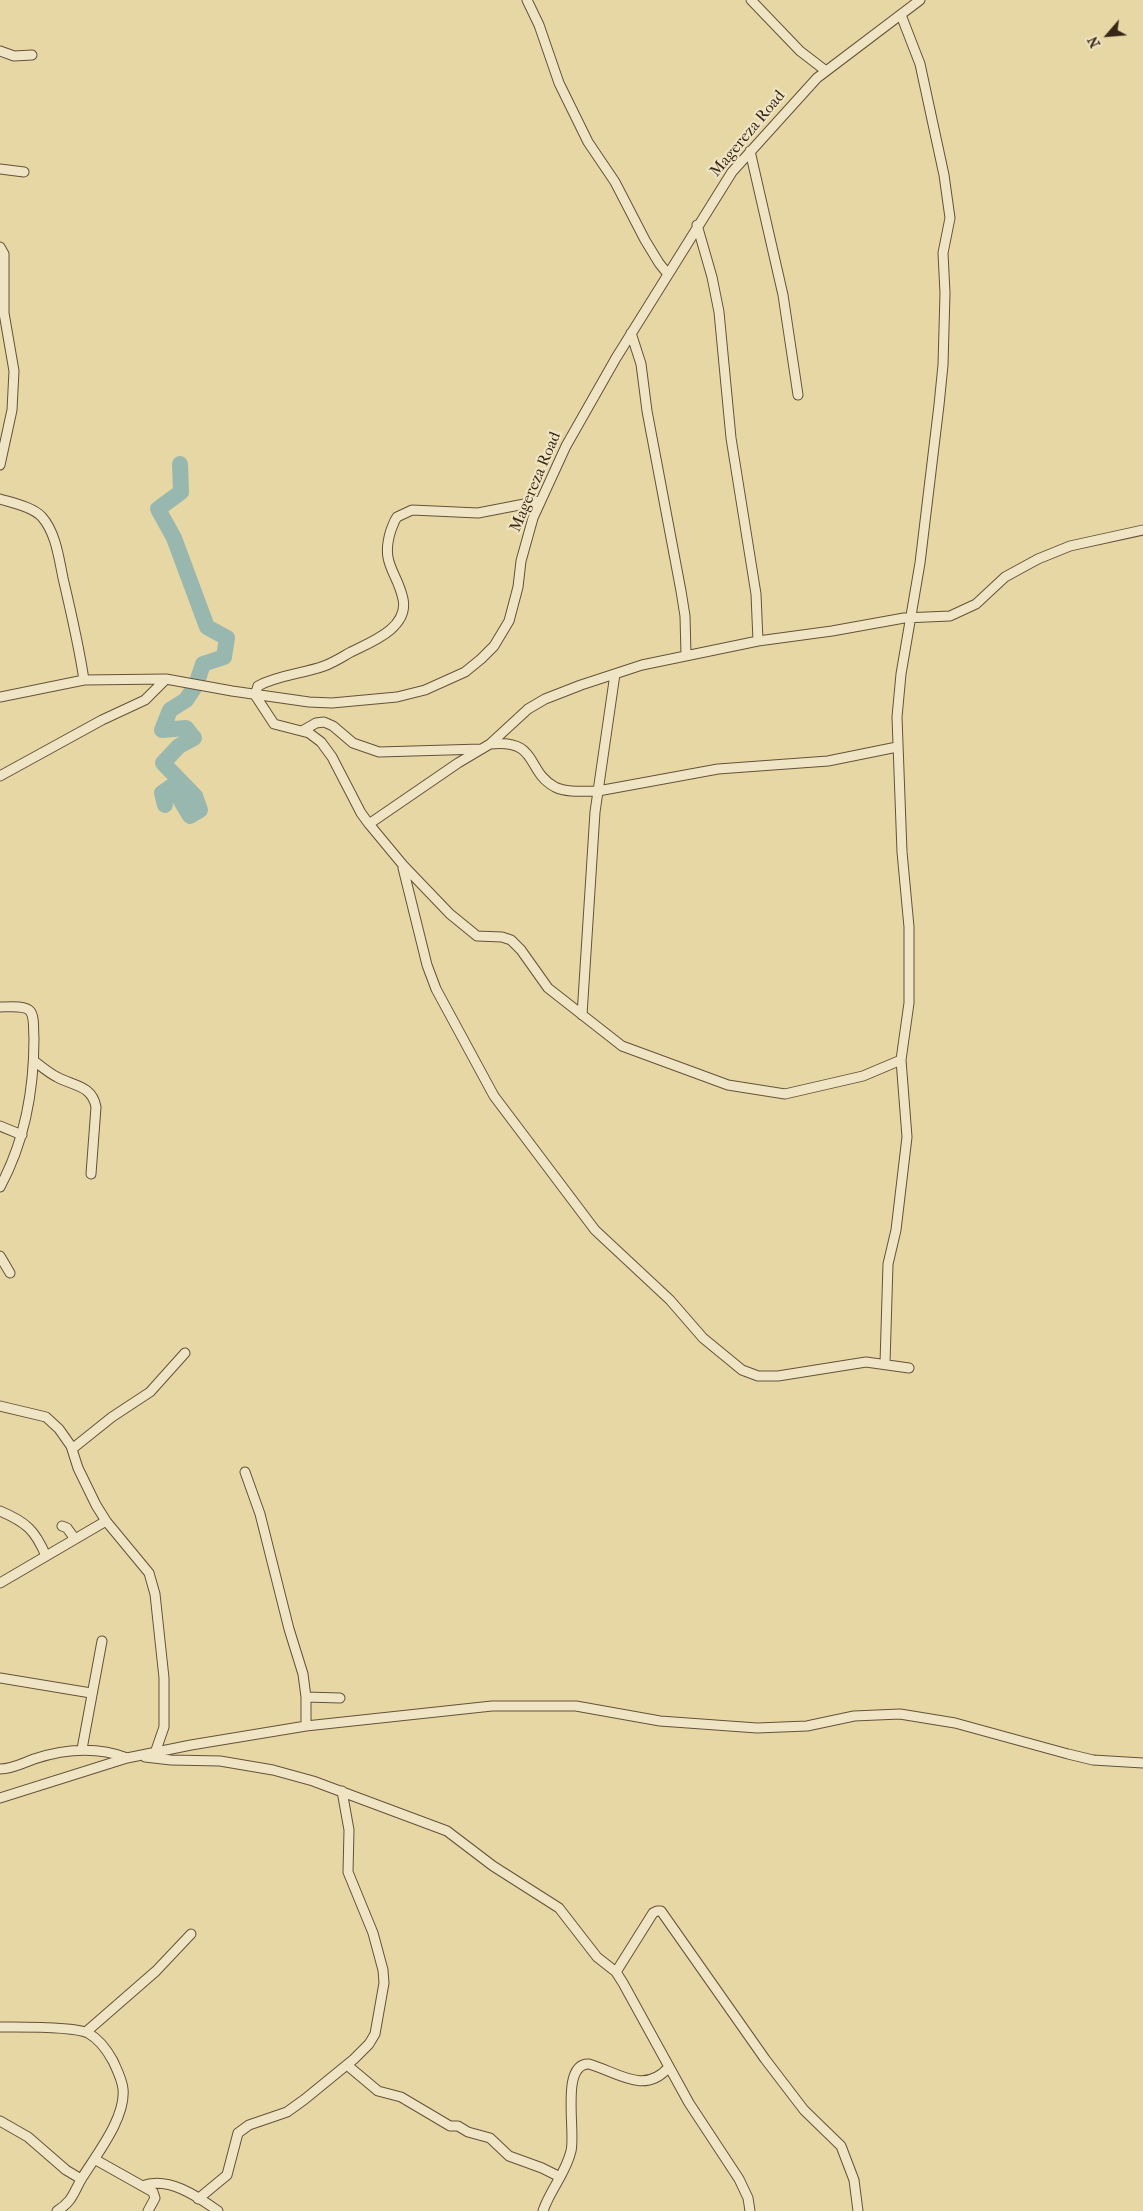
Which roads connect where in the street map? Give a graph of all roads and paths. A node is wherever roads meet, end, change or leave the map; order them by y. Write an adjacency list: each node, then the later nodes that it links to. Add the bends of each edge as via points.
1 (527, 0): 13 (street, via 539,24 559,83 588,142)
2 (751, 0): 7 (street, via 800,51)
3 (920, 0): 4 (street, Magereza Road)
4 (901, 15): 7 (street, Magereza Road); 20 (street, via 920,64 944,174 950,218 943,253 943,364 939,405)
5 (0, 50): 6 (street, via 14,56)
6 (32, 55)
7 (826, 71): 8 (street, Magereza Road)
8 (750, 151): 11 (street, Magereza Road); 15 (street, via 783,295)
9 (0, 169): 10 (street)
10 (24, 172)
11 (697, 225): 13 (street, Magereza Road); 21 (street, via 719,312 731,438 756,594)
12 (0, 247): 16 (street, via 4,254 4,313 14,371 12,410)
13 (667, 273): 14 (street, Magereza Road)
14 (631, 333): 18 (street, Magereza Road, via 566,446); 22 (street, via 641,364 681,591)
15 (798, 395)
16 (0, 465)
17 (0, 499): 25 (street, via 35,512 48,525 58,554)
18 (540, 501): 26 (street, Magereza Road, via 521,561 509,622 494,646 465,672 425,690 397,697 332,703); 26 (street, via 478,513 412,510 397,517 387,547 388,564 404,605 394,626 384,635 325,666 262,684 256,688)
19 (1143, 530): 20 (street, via 1070,546 1022,566 963,611 942,617)
20 (910, 619): 21 (street); 30 (street, via 899,694)
21 (758, 641): 22 (street)
22 (686, 655): 23 (street)
23 (615, 674): 29 (street, via 528,709); 32 (street)
24 (166, 679): 25 (street, Magereza Road); 26 (street, Magereza Road); 31 (street, via 145,700)
25 (84, 680): 27 (street, Magereza Road)
26 (255, 695): 28 (street, via 274,724)
27 (0, 697)
28 (302, 731): 29 (street, via 324,722 353,743 379,752); 33 (street, via 315,737 326,748)
29 (486, 746): 32 (street, via 507,743 521,748 548,782 558,788); 33 (street)
30 (897, 747): 32 (street, via 828,761 718,769); 37 (street, via 909,927 909,1003)
31 (0, 776)
32 (598, 791): 36 (street)
33 (369, 824): 34 (street)
34 (403, 865): 36 (street, via 466,929 480,937 506,938 516,944 548,988); 46 (street, via 427,965 436,989 494,1096 595,1230 670,1300 703,1338 748,1374 778,1376 866,1362)
35 (0, 1007): 38 (street, via 27,1008 31,1012)
36 (582, 1015): 37 (street, via 632,1051 728,1085 757,1091 785,1094 863,1076)
37 (901, 1060): 46 (street, via 907,1137 896,1230 888,1264)
38 (34, 1061): 40 (street); 41 (street, via 56,1077 83,1087 93,1096 96,1107)
39 (0, 1126): 40 (street)
40 (22, 1135): 42 (street)
41 (91, 1174)
42 (0, 1187)
43 (0, 1256): 44 (street)
44 (10, 1273)
45 (185, 1352): 49 (street, via 150,1392)
46 (885, 1363): 47 (street)
47 (909, 1368)
48 (0, 1406): 49 (street, via 46,1417 59,1429)
49 (72, 1449): 52 (street, via 81,1475)
50 (245, 1472): 60 (street, via 277,1575)
51 (0, 1511): 55 (street, via 30,1527)
52 (106, 1521): 54 (street); 64 (street, via 147,1569 155,1594 162,1645 164,1727)
53 (62, 1526): 54 (street)
54 (76, 1539): 55 (street)
55 (46, 1556): 56 (street)
56 (0, 1583)
57 (102, 1641): 59 (street)
58 (0, 1678): 59 (street)
59 (91, 1693): 63 (street)
60 (306, 1697): 61 (street); 62 (street)
61 (340, 1698)
62 (306, 1726): 64 (street); 67 (street, via 500,1705 576,1706 660,1721 757,1728 807,1726 854,1716 900,1714 955,1722 1039,1748 1093,1760)
63 (82, 1750): 66 (street, via 104,1751); 68 (street, via 52,1754)
64 (155, 1753): 65 (street)
65 (139, 1756): 66 (street); 69 (street, via 264,1767)
66 (127, 1758): 70 (street)
67 (1143, 1763)
68 (0, 1769)
69 (342, 1791): 72 (street, via 458,1838 493,1866 559,1908 597,1957); 75 (street, via 348,1820 348,1872 373,1933 384,1983 374,2038)
70 (0, 1798)
71 (191, 1934): 74 (street, via 156,1971)
72 (616, 1972): 76 (street); 88 (street, via 653,1913 661,1911 804,2110 841,2146 854,2180)
73 (0, 2027): 74 (street)
74 (86, 2032): 78 (street, via 102,2044 110,2056 123,2089 117,2116)
75 (347, 2065): 79 (street, via 378,2091 400,2097 450,2126 486,2136 509,2156); 82 (street, via 286,2112 241,2130 235,2138 227,2175)
76 (668, 2068): 79 (street, via 658,2078 643,2081 589,2064 576,2070 571,2085 572,2146); 87 (street, via 740,2179)
77 (0, 2121): 80 (street, via 28,2137)
78 (96, 2160): 80 (street); 81 (street)
79 (560, 2177): 86 (street)
80 (81, 2179): 83 (street, via 70,2201)
81 (142, 2186): 82 (street, via 166,2183); 84 (street, via 155,2196)
82 (198, 2199): 85 (street)
83 (57, 2211)
84 (148, 2211)
85 (218, 2211)
86 (543, 2211)
87 (750, 2211)
88 (858, 2211)

